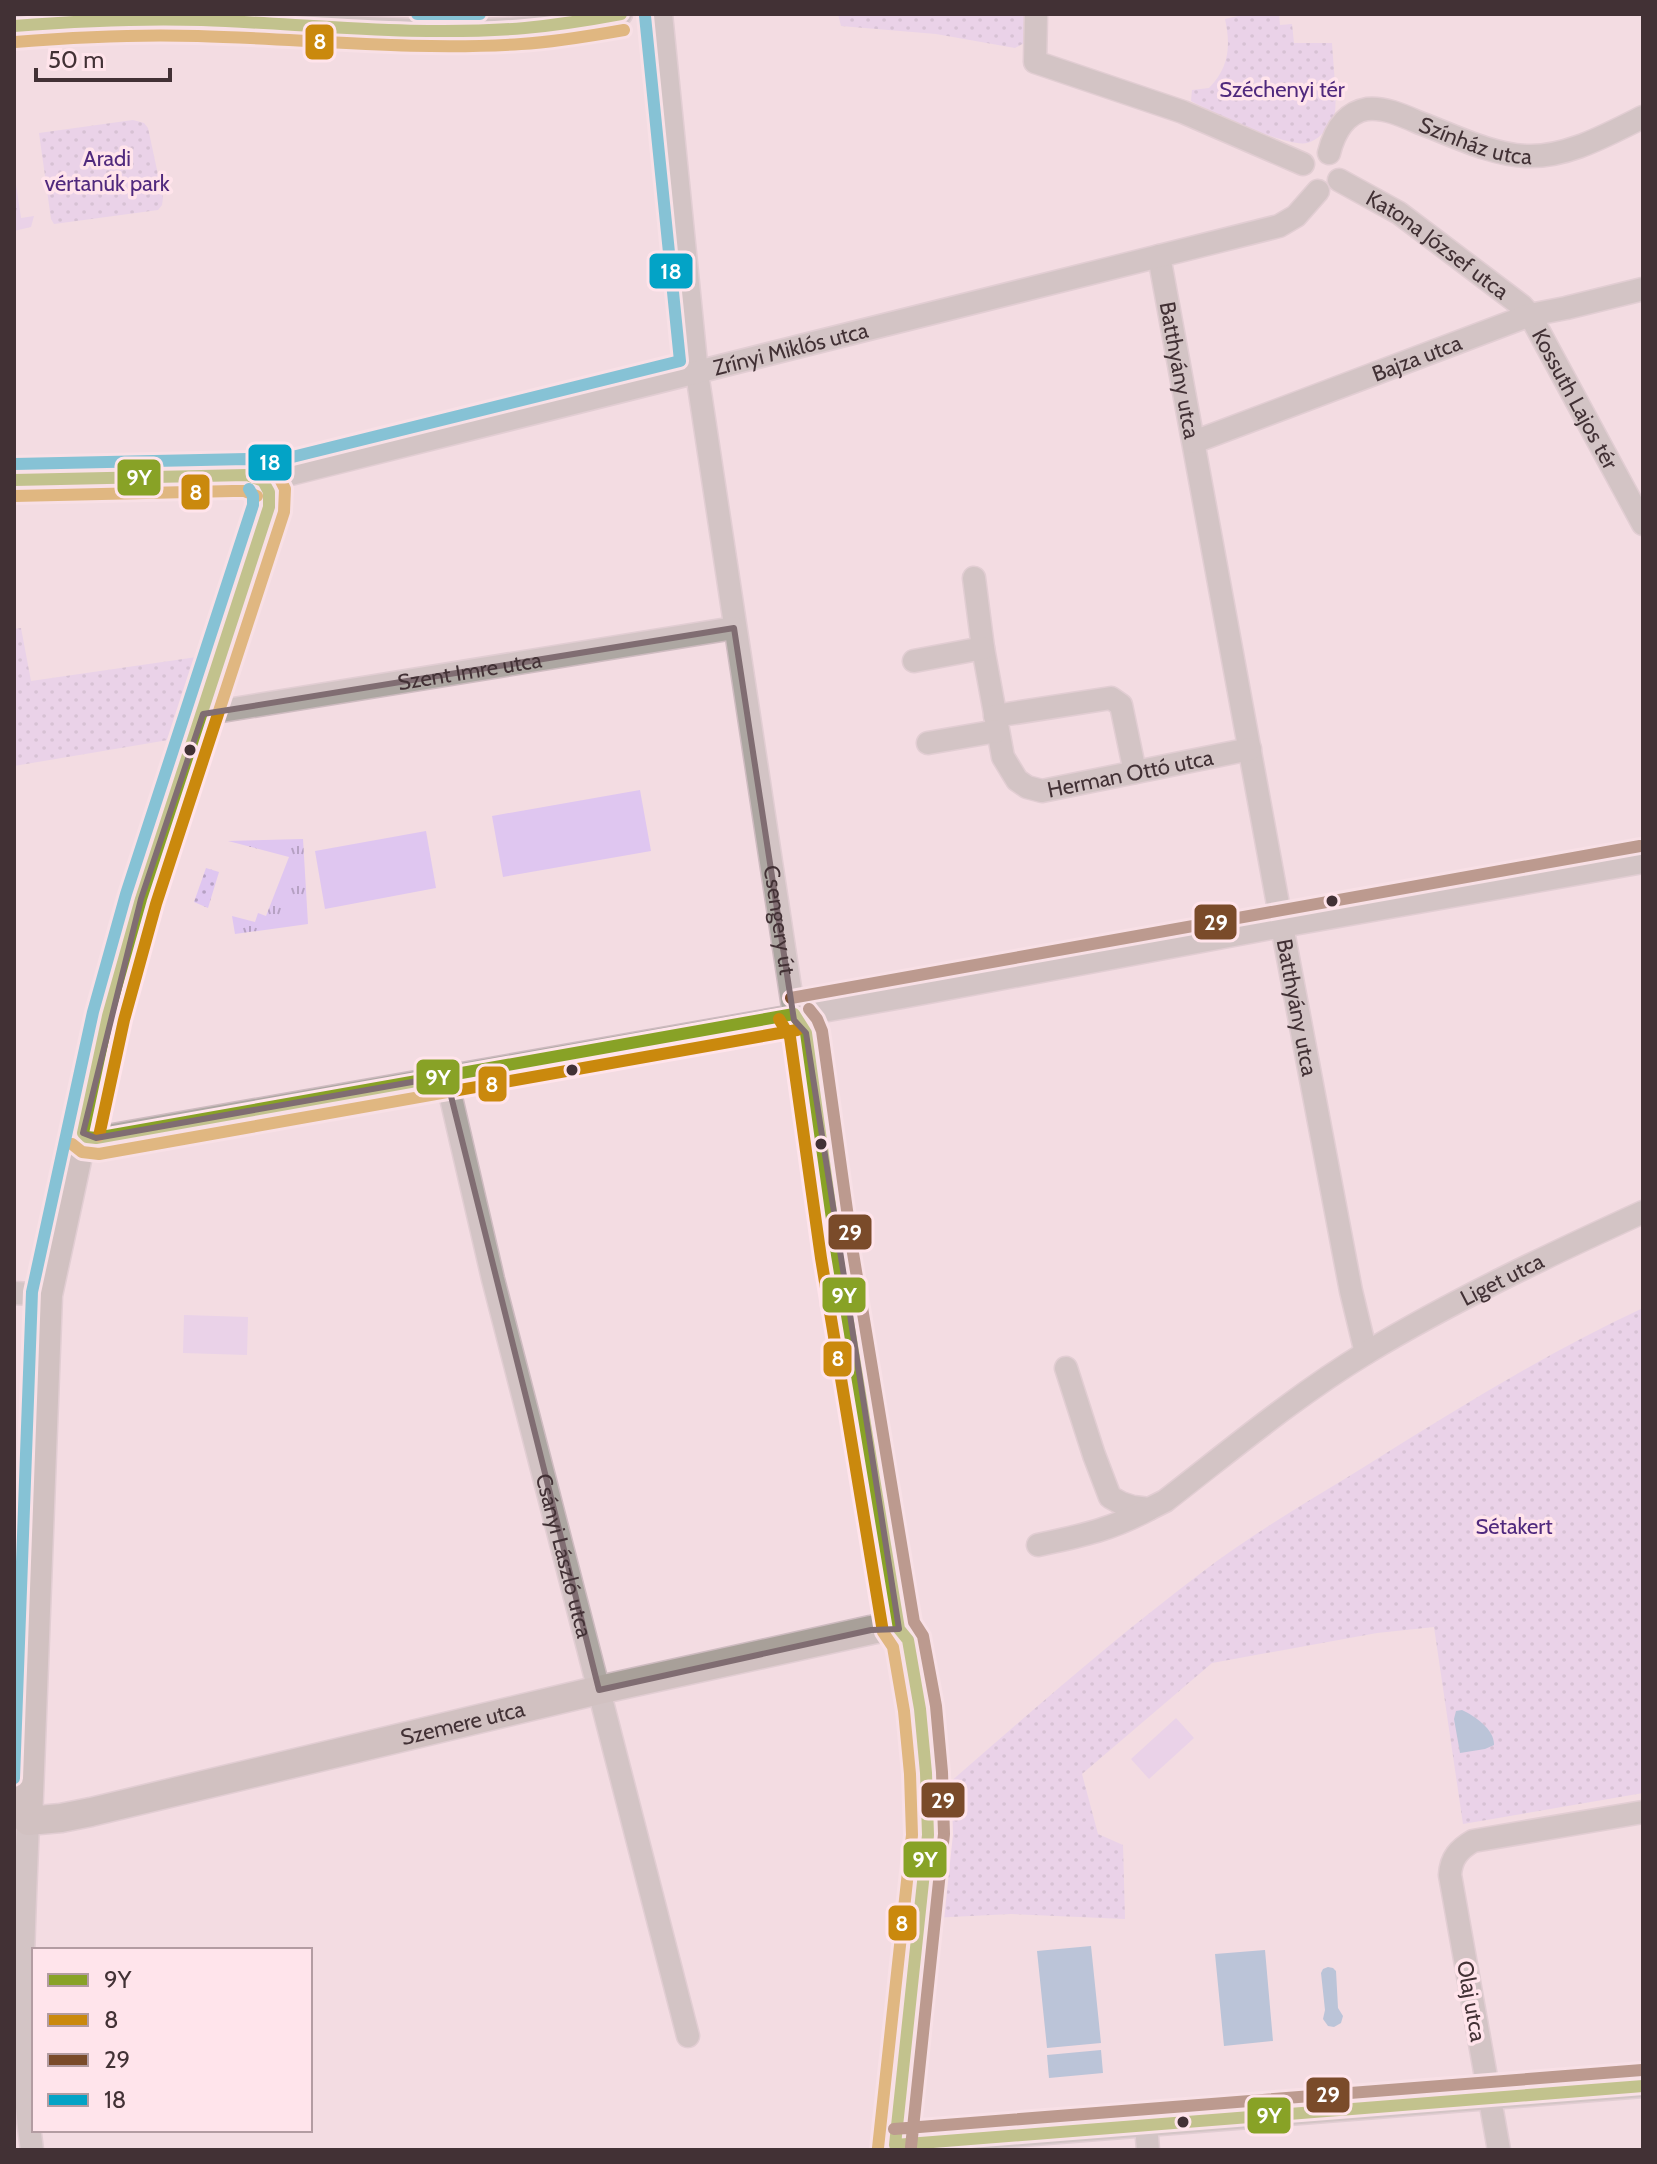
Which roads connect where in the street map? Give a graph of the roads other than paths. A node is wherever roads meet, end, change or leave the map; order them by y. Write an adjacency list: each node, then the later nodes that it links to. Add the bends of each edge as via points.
1 (621, 14): 6 (street, via 517,28)
2 (661, 14): 16 (street, Csengery út)
3 (1036, 14): 10 (street, via 1035,62 1183,112)
4 (71, 17): 5 (street); 7 (street)
5 (140, 17): 6 (street)
6 (367, 21)
7 (14, 26)
8 (1643, 117): 9 (street, Színház utca, via 1568,150 1528,156 1490,150 1397,114 1365,109 1342,123)
9 (1329, 153): 10 (street, via 1317,152); 11 (street, via 1339,162)
10 (1303, 164): 12 (street, via 1303,179)
11 (1339, 180): 12 (street); 15 (street, Katona József utca, via 1399,213)
12 (1318, 191): 13 (street, Zrínyi Miklós utca, via 1279,226)
13 (1159, 256): 16 (street, Zrínyi Miklós utca); 17 (street, Batthyány utca)
14 (1643, 289): 15 (street, Bajza utca)
15 (1530, 315): 17 (street, Bajza utca); 20 (street, Kossuth Lajos tér)
16 (697, 373): 19 (street, Zrínyi Miklós utca); 22 (street, Csengery út)
17 (1194, 442): 28 (street, Batthyány utca)
18 (14, 480): 19 (main road, Zrínyi Miklós utca, via 247,475)
19 (263, 481): 25 (main road, via 269,507)
20 (1643, 524)
21 (974, 578): 23 (street, Herman Ottó utca)
22 (734, 628): 25 (street, Szent Imre utca); 32 (street, Csengery út)
23 (983, 648): 24 (street); 26 (street, Herman Ottó utca)
24 (914, 661)
25 (203, 714): 34 (main road, via 141,899)
26 (996, 724): 27 (street); 29 (street, Herman Ottó utca, via 1003,757 1027,787 1042,791); 29 (street, via 1111,698 1121,705)
27 (928, 743)
28 (1250, 749): 29 (street, Herman Ottó utca); 31 (street, Batthyány utca)
29 (1135, 772)
30 (1643, 862): 31 (street)
31 (1282, 926): 32 (street); 38 (street, Batthyány utca)
32 (794, 1014): 33 (street); 42 (street, Csengery út, via 806,1033)
33 (446, 1076): 34 (street, via 96,1138); 43 (street, Csányi László utca)
34 (83, 1133): 37 (main road)
35 (1643, 1212): 38 (street, Liget utca)
36 (14, 1293): 37 (street)
37 (48, 1295): 45 (main road)
38 (1366, 1353): 40 (street)
39 (1066, 1368): 40 (street, via 1110,1497)
40 (1149, 1509): 41 (street, via 1096,1533)
41 (1038, 1545)
42 (899, 1629): 43 (main road, Szemere utca, via 871,1630); 50 (main road, Csengery út, via 908,1640 920,1709 928,1835)
43 (599, 1690): 45 (main road, Szemere utca, via 91,1812); 46 (street, Csányi László utca)
44 (1643, 1812): 48 (street, Olaj utca, via 1473,1841 1457,1853 1450,1875)
45 (28, 1821): 51 (street, via 21,2020)
46 (688, 2036)
47 (1643, 2086): 48 (street)
48 (1489, 2098): 49 (street); 53 (street, Olaj utca)
49 (1146, 2125): 50 (street); 52 (street)
50 (895, 2148)
51 (32, 2150)
52 (1148, 2150)
53 (1499, 2150)

